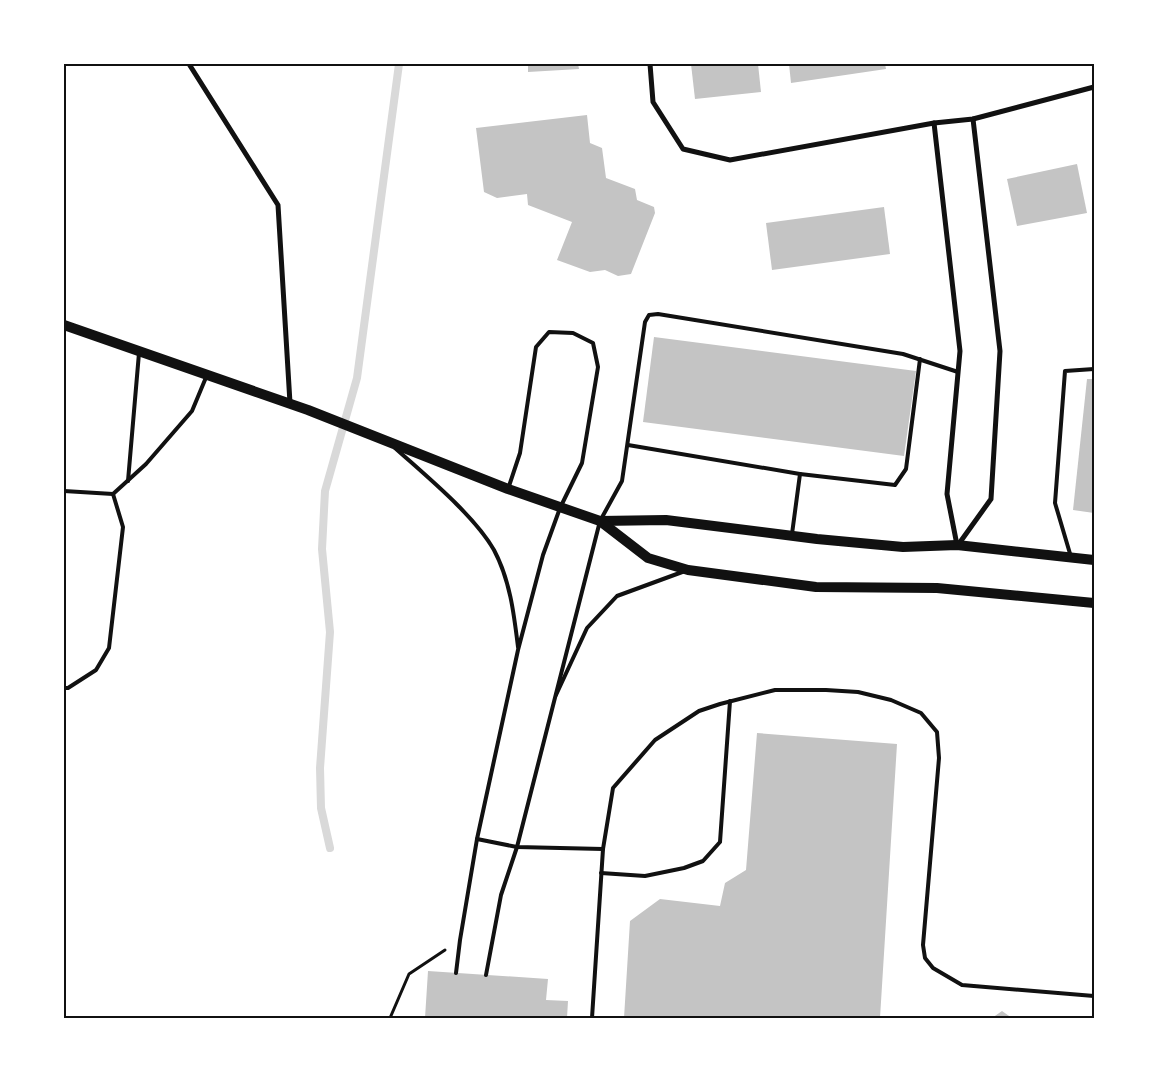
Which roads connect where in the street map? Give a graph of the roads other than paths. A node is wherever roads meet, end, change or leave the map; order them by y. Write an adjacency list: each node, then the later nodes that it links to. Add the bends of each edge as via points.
1 (189, 64): 12 (street, via 278,206)
2 (650, 64): 5 (street, via 653,102 683,149 730,160)
3 (1094, 87): 4 (street)
4 (973, 119): 5 (street); 23 (street, via 1000,351 991,499)
5 (934, 123): 10 (street, via 960,351)
6 (64, 325): 7 (main road)
7 (139, 350): 11 (main road); 16 (lane)
8 (920, 359): 10 (lane); 14 (lane, via 649,315 645,322); 15 (lane, via 906,469 895,485)
9 (1094, 368): 24 (lane, via 1066,371 1055,503)
10 (958, 372): 23 (street, via 947,494)
11 (208, 374): 12 (main road); 16 (lane, via 192,411)
12 (290, 403): 13 (main road)
13 (386, 440): 17 (main road); 28 (lane, via 465,514 494,550 510,593)
14 (628, 444): 15 (lane); 21 (lane, via 622,481)
15 (800, 474): 22 (lane)
16 (128, 481): 19 (lane)
17 (508, 488): 20 (main road); 20 (lane, via 520,453 536,347 549,332 573,332 593,343 598,367 582,463)
18 (64, 491): 19 (lane)
19 (113, 494): 29 (lane, via 123,527 109,648 96,670)
20 (560, 508): 21 (main road); 28 (lane, via 542,560)
21 (600, 521): 22 (main road, via 666,520); 26 (main road, via 648,558); 31 (lane)
22 (792, 536): 23 (main road, via 903,547)
23 (957, 545): 24 (main road)
24 (1071, 557): 25 (main road)
25 (1094, 560)
26 (688, 570): 27 (main road, via 816,587 937,588); 31 (lane, via 618,596 587,628)
27 (1094, 602)
28 (518, 650): 32 (lane)
29 (64, 688)
30 (730, 701): 34 (lane, via 699,711 655,740 625,774 613,788); 35 (lane, via 720,842 703,861 684,868 645,876); 38 (lane, via 775,690 858,692 891,700 921,713 937,732 938,758 923,945 925,958 933,968 962,985)
31 (552, 704): 33 (lane)
32 (477, 839): 33 (lane); 36 (lane)
33 (517, 847): 34 (lane); 37 (lane, via 501,895)
34 (603, 849): 35 (lane)
35 (601, 873): 39 (lane)
36 (456, 973)
37 (486, 975)
38 (1094, 996)
39 (592, 1018)

